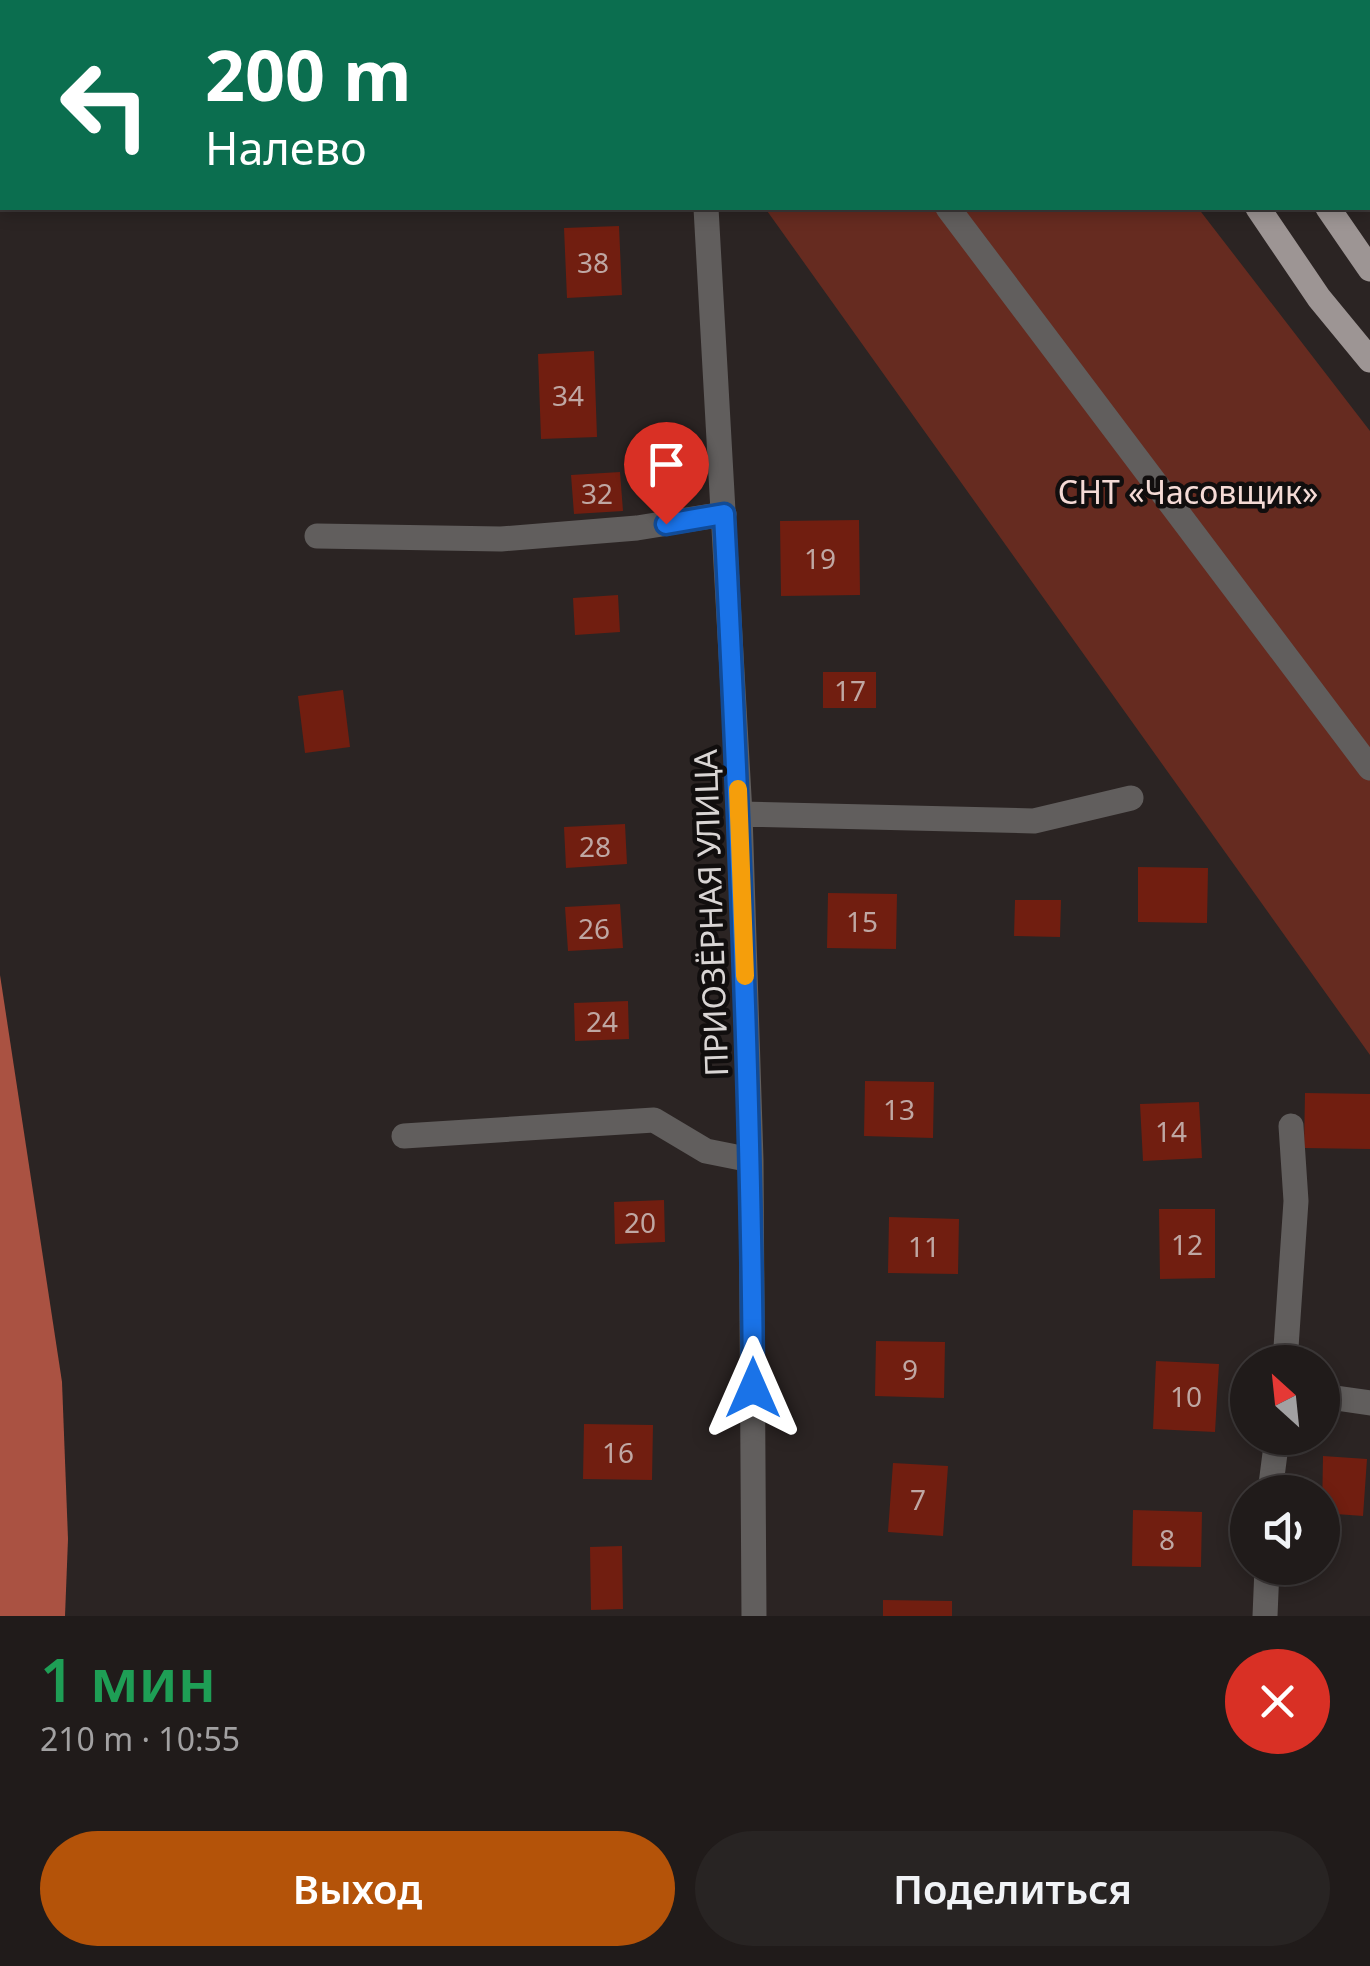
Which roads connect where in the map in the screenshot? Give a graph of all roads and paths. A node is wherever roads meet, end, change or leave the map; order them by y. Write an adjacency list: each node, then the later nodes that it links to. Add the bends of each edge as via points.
1 (706, 210): 7 (street, ПРИОЗЁРНАЯ УЛИЦА)
2 (950, 210): 9 (street)
3 (1259, 210): 6 (main road)
4 (1329, 210): 5 (main road)
5 (1370, 270)
6 (1370, 360)
7 (724, 514): 8 (street, via 501,539); 11 (street, ПРИОЗЁРНАЯ УЛИЦА)
8 (316, 536)
9 (1370, 768)
10 (1131, 798): 11 (street, via 1034,821)
11 (740, 814): 14 (street, ПРИОЗЁРНАЯ УЛИЦА)
12 (1291, 1126): 15 (street, via 1296,1201)
13 (404, 1136): 14 (street, via 654,1120 706,1151)
14 (752, 1160): 19 (street, ПРИОЗЁРНАЯ УЛИЦА)
15 (1286, 1345)
16 (1340, 1399): 17 (street)
17 (1370, 1403)
18 (1267, 1585): 20 (street)
19 (754, 1616)
20 (1266, 1616)

